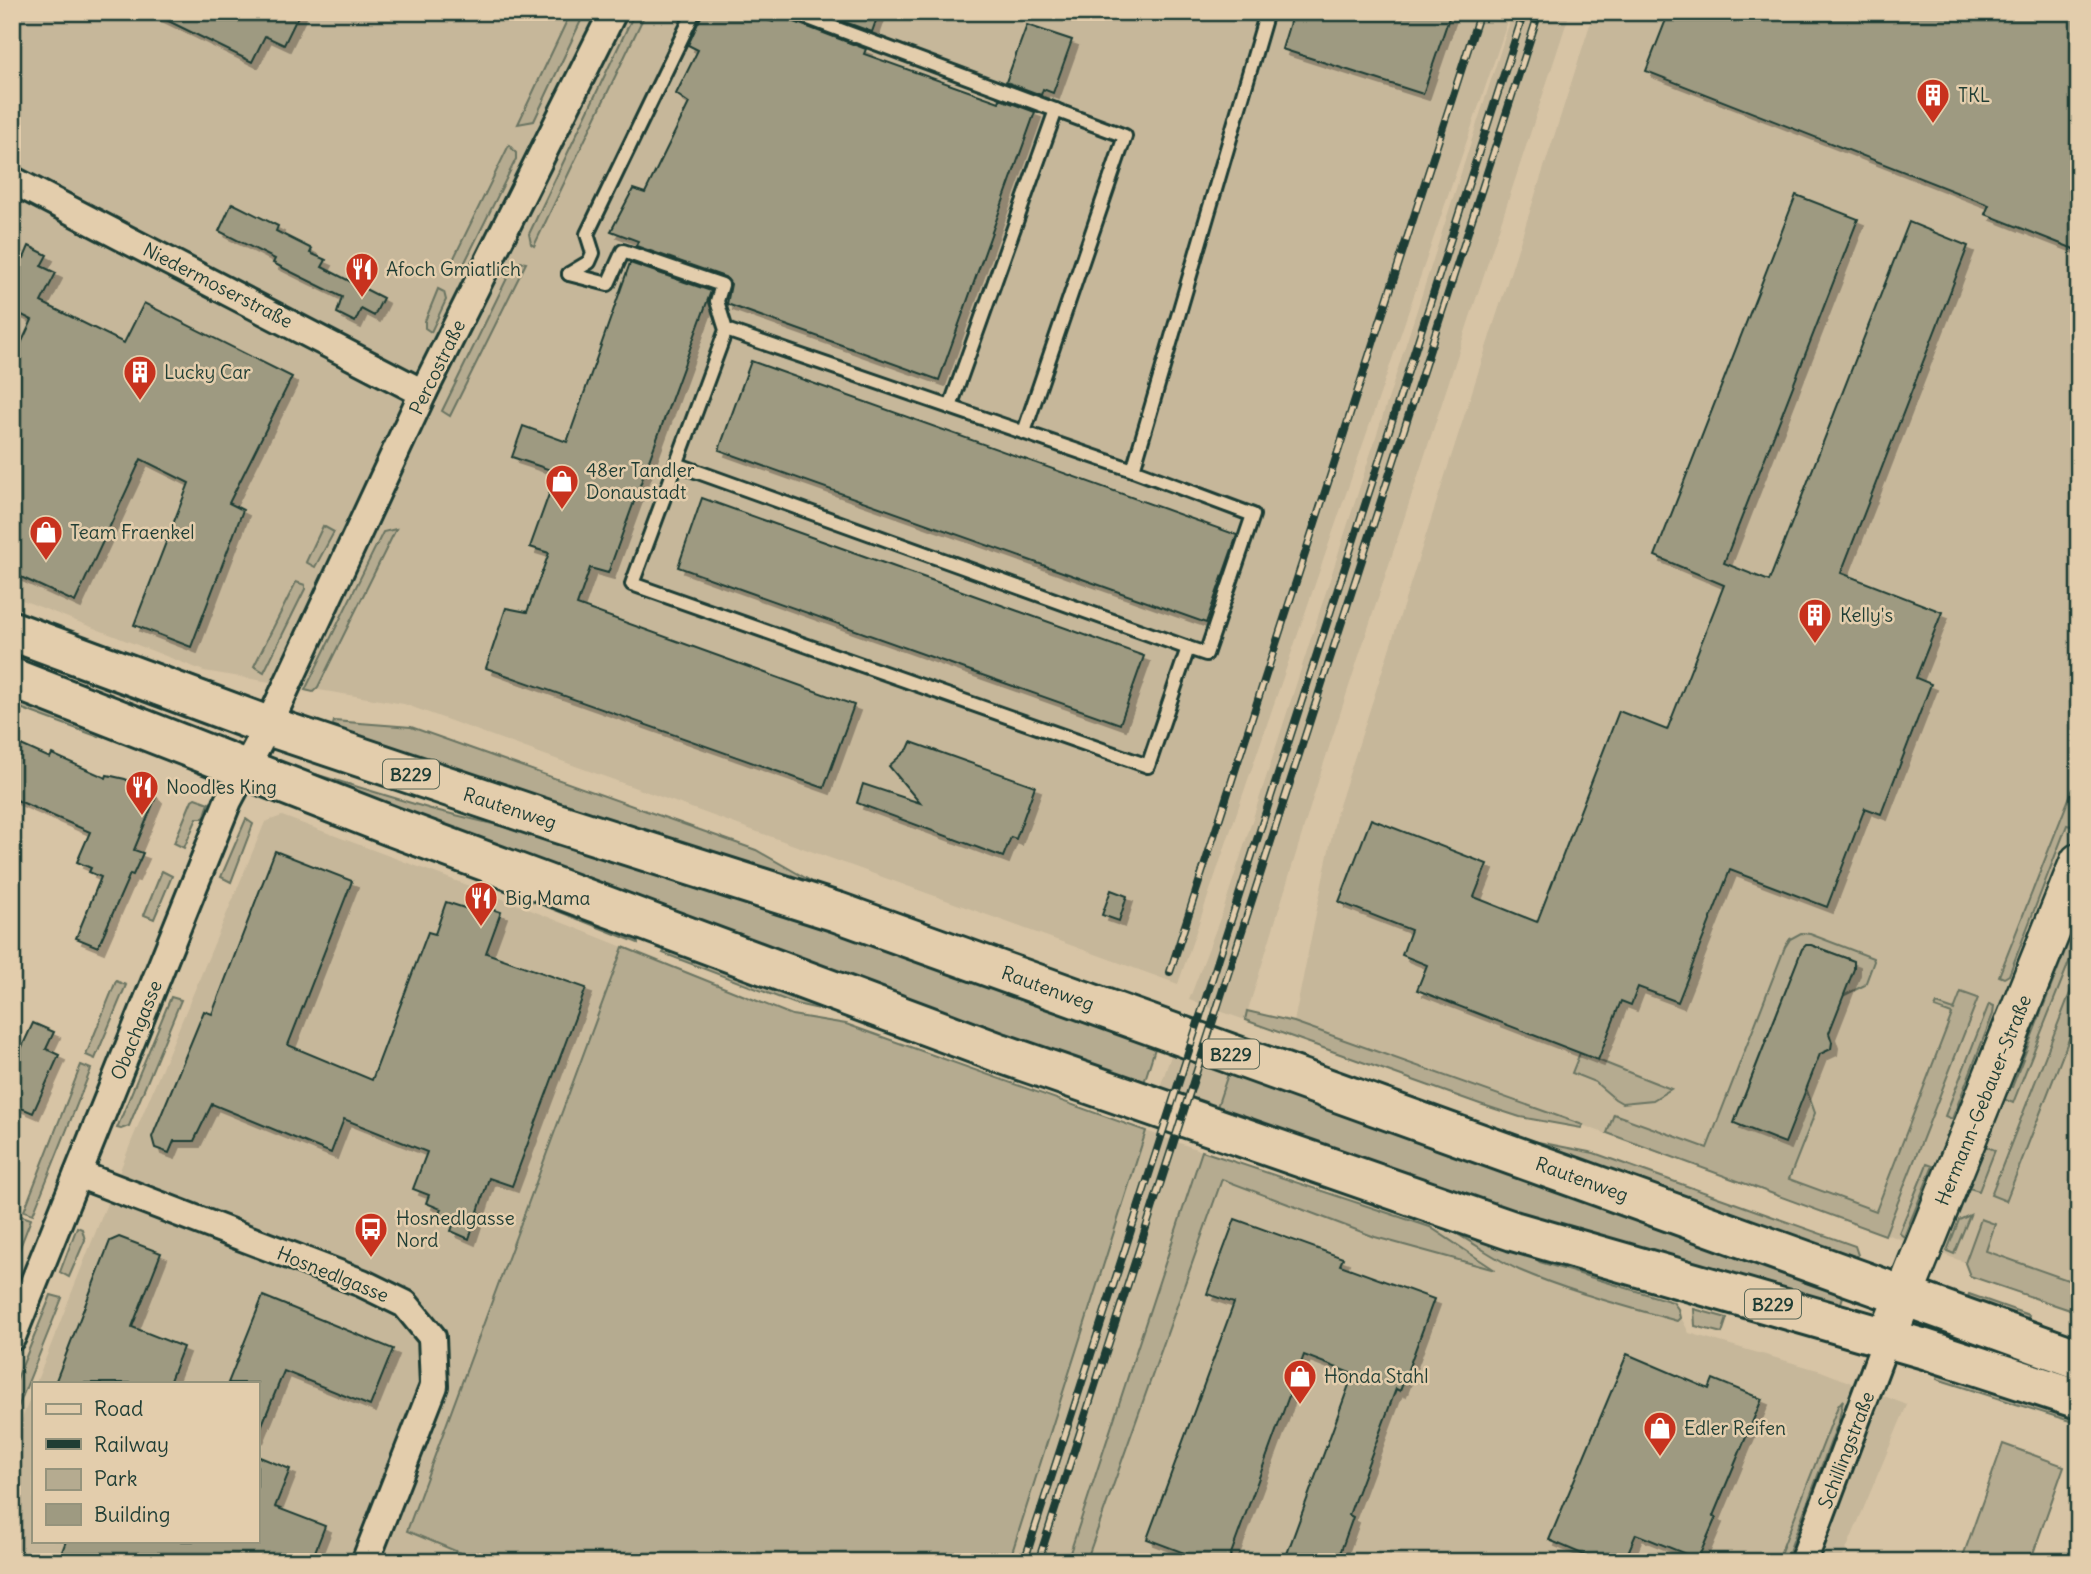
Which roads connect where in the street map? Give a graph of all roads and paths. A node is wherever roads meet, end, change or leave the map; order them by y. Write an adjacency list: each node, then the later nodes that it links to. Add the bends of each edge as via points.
1 (613, 12): 8 (street, Percostraße)
2 (694, 12): 7 (lane, via 587,234 593,253 589,262 569,274 608,284 622,251 722,285 717,301)
3 (1266, 12): 12 (lane)
4 (796, 13): 5 (lane)
5 (1056, 110): 9 (lane); 10 (lane, via 1125,136)
6 (12, 180): 8 (street, Niedermoserstraße)
7 (726, 330): 9 (lane); 11 (lane)
8 (424, 393): 16 (street, Percostraße)
9 (950, 407): 10 (lane)
10 (1024, 432): 12 (lane)
11 (676, 464): 14 (lane); 14 (lane, via 632,584 1148,766)
12 (1133, 470): 14 (lane, via 1253,515 1206,654)
13 (12, 631): 16 (main road, Rautenweg / B229)
14 (1188, 648)
15 (12, 678): 17 (main road, B229)
16 (268, 726): 17 (street, Obachgasse); 20 (main road, Rautenweg / B229, via 837,912)
17 (247, 768): 19 (street, Obachgasse, via 222,816); 22 (main road, B229, via 1000,1053 1513,1231)
18 (2079, 862): 20 (street, Hermann-Gebauer-Straße)
19 (78, 1174): 21 (street, Obachgasse); 25 (street, Hosnedlgasse, via 362,1283 405,1304 432,1337 434,1386)
20 (1904, 1297): 22 (street, Hermann-Gebauer-Straße); 23 (main road, Rautenweg / B229)
21 (12, 1337)
22 (1887, 1338): 24 (main road, B229); 26 (street, Schillingstraße)
23 (2079, 1359)
24 (2079, 1399)
25 (365, 1562)
26 (1803, 1562)

